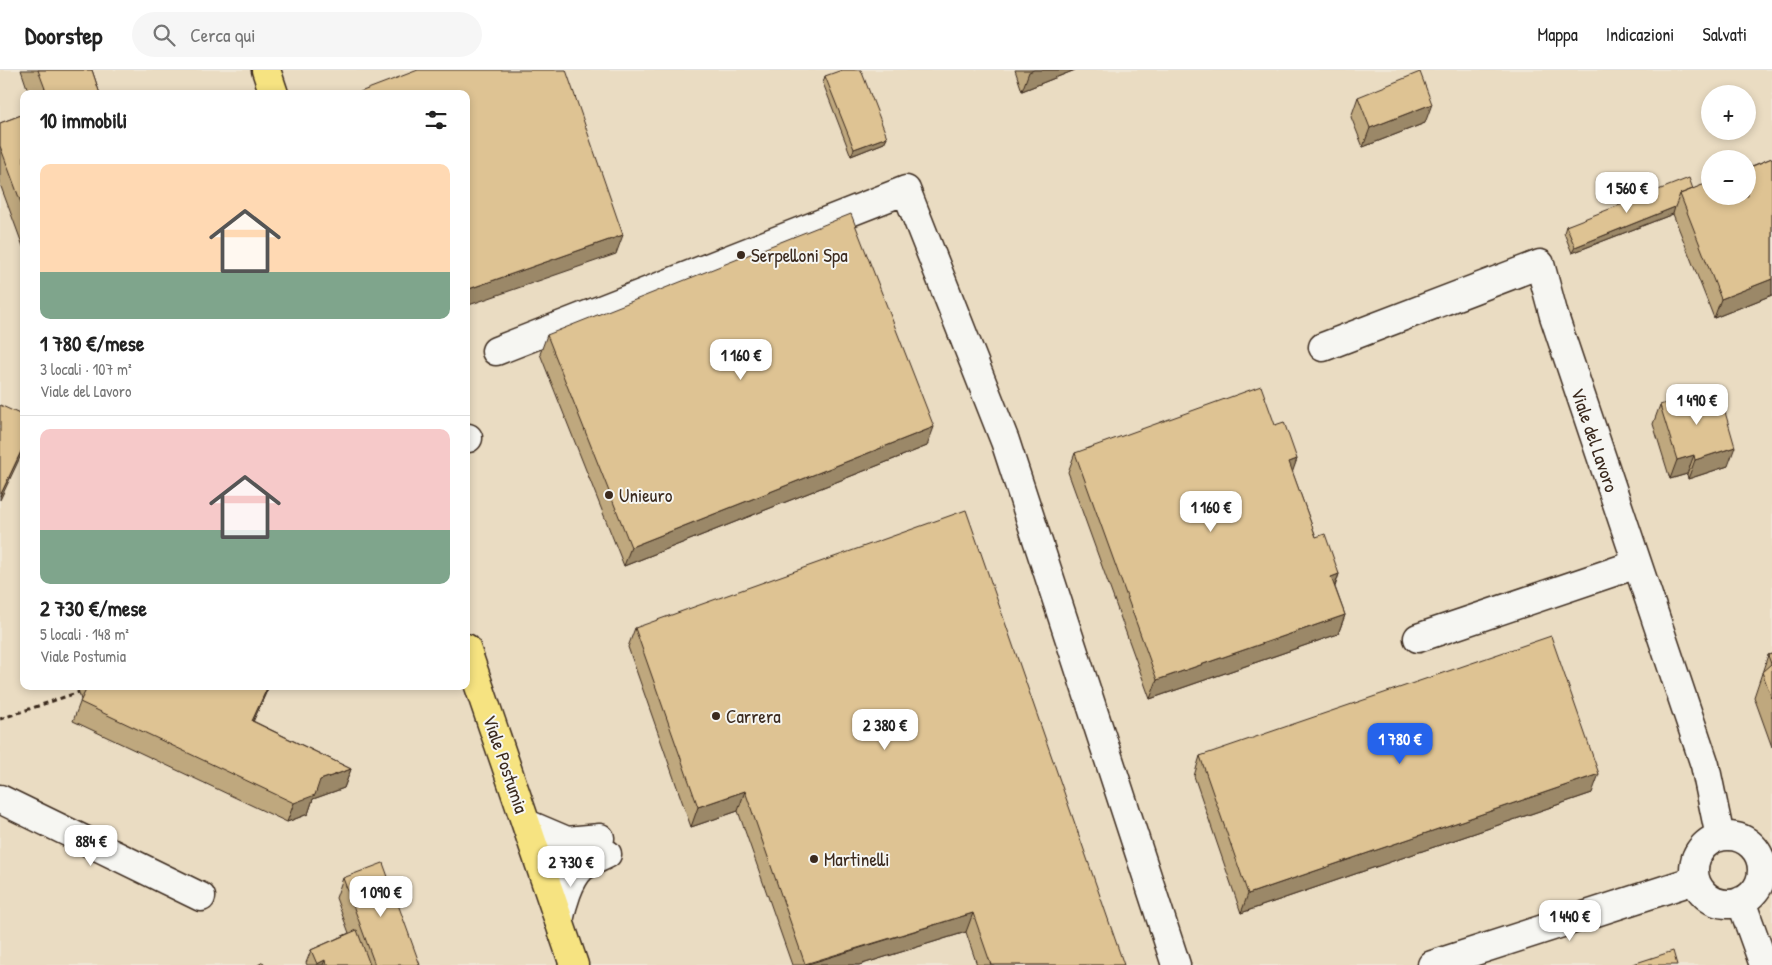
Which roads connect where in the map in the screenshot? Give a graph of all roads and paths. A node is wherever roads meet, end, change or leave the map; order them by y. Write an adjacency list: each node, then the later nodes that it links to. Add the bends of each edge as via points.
1 (266, 70): 2 (main road)
2 (273, 90)
3 (1323, 346): 5 (street, Viale del Lavoro, via 1540,264 1554,316)
4 (496, 351): 19 (street, via 906,190 1005,441)
5 (1637, 564): 6 (street); 12 (street, Viale del Lavoro, via 1705,765)
6 (1418, 638)
7 (470, 660): 11 (main road, Viale Postumia)
8 (78, 692): 9 (path)
9 (0, 719)
10 (0, 799): 15 (street)
11 (527, 824): 17 (main road, Viale Postumia); 17 (street, via 567,842 603,846 572,882)
12 (1720, 837): 13 (street, via 1742,839); 14 (street, via 1704,846 1697,856)
13 (1766, 856): 16 (street, via 1760,882)
14 (1695, 880): 16 (street, via 1704,894 1714,901 1730,904); 20 (street)
15 (201, 897)
16 (1741, 901): 21 (street)
17 (560, 921): 18 (main road, Viale Postumia)
18 (574, 965)
19 (1176, 965)
20 (1432, 965)
21 (1764, 965)

